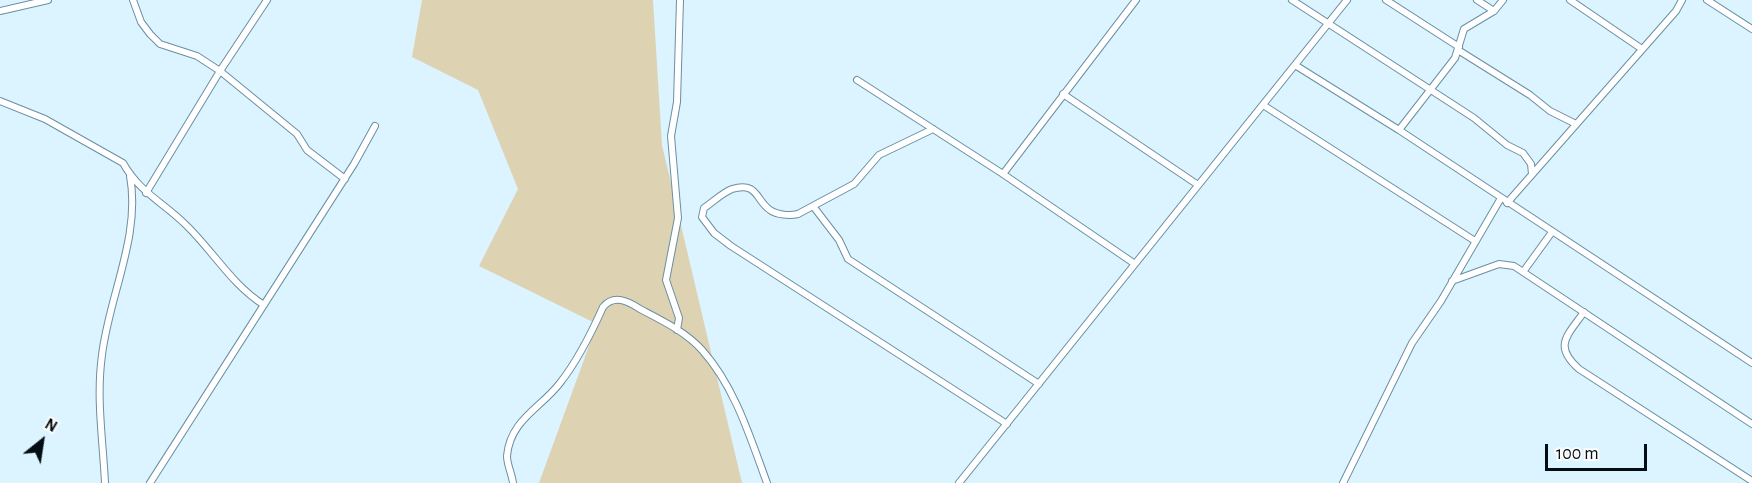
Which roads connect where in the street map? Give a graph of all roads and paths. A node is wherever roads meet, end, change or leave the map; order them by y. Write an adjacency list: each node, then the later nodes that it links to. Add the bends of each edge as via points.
1 (48, 0): 14 (street)
2 (133, 0): 21 (street, via 141,22 160,44 196,56)
3 (267, 0): 21 (street)
4 (680, 0): 47 (street, via 671,136 678,218 666,280 679,318)
5 (1136, 0): 24 (street)
6 (1292, 0): 16 (street)
7 (1347, 0): 16 (street)
8 (1386, 0): 18 (street)
9 (1477, 0): 15 (street)
10 (1503, 0): 15 (street)
11 (1570, 0): 19 (street)
12 (1682, 0): 19 (street)
13 (1707, 0): 17 (street)
14 (0, 11)
15 (1494, 11): 18 (street, via 1464,29)
16 (1329, 23): 20 (street); 23 (street)
17 (1752, 29)
18 (1458, 49): 23 (street); 27 (street)
19 (1642, 49): 27 (street)
20 (1295, 65): 26 (street); 30 (street)
21 (220, 71): 34 (street); 36 (street)
22 (857, 80): 29 (street)
23 (1430, 90): 30 (street); 32 (street, via 1523,153 1531,164)
24 (1063, 94): 31 (street); 35 (street)
25 (0, 101): 33 (street, via 45,119 101,149 123,163)
26 (1263, 105): 35 (street); 41 (street)
27 (1576, 124): 32 (street)
28 (375, 126): 34 (street)
29 (933, 129): 31 (street); 39 (street, via 879,155 854,184)
30 (1399, 130): 37 (street)
31 (1003, 174): 42 (street)
32 (1532, 174): 38 (street)
33 (130, 176): 36 (street); 53 (street, via 133,210 129,238 102,355 99,400)
34 (345, 179): 45 (street)
35 (1198, 185): 42 (street)
36 (146, 193): 45 (street, via 185,224 250,296)
37 (1500, 198): 38 (street); 41 (street)
38 (1507, 203): 40 (street)
39 (813, 206): 49 (street, via 848,259); 51 (street, via 791,216 771,211 751,190 735,189 704,208 702,217 731,246)
40 (1552, 232): 43 (street); 48 (street)
41 (1475, 241): 44 (street)
42 (1135, 264): 49 (street)
43 (1523, 272): 44 (street, via 1510,264 1499,264); 46 (street)
44 (1452, 281): 58 (street, via 1412,343)
45 (264, 305): 54 (street)
46 (1584, 312): 50 (street); 52 (street, via 1563,346 1571,362)
47 (677, 330): 55 (street, via 622,299 607,302 560,383 517,427 507,456); 56 (street, via 701,349 725,383)
48 (1752, 363)
49 (1039, 384): 51 (street)
50 (1752, 423)
51 (1007, 424): 57 (street)
52 (1752, 481)
53 (105, 483)
54 (150, 483)
55 (513, 483)
56 (767, 483)
57 (959, 483)
58 (1343, 483)

